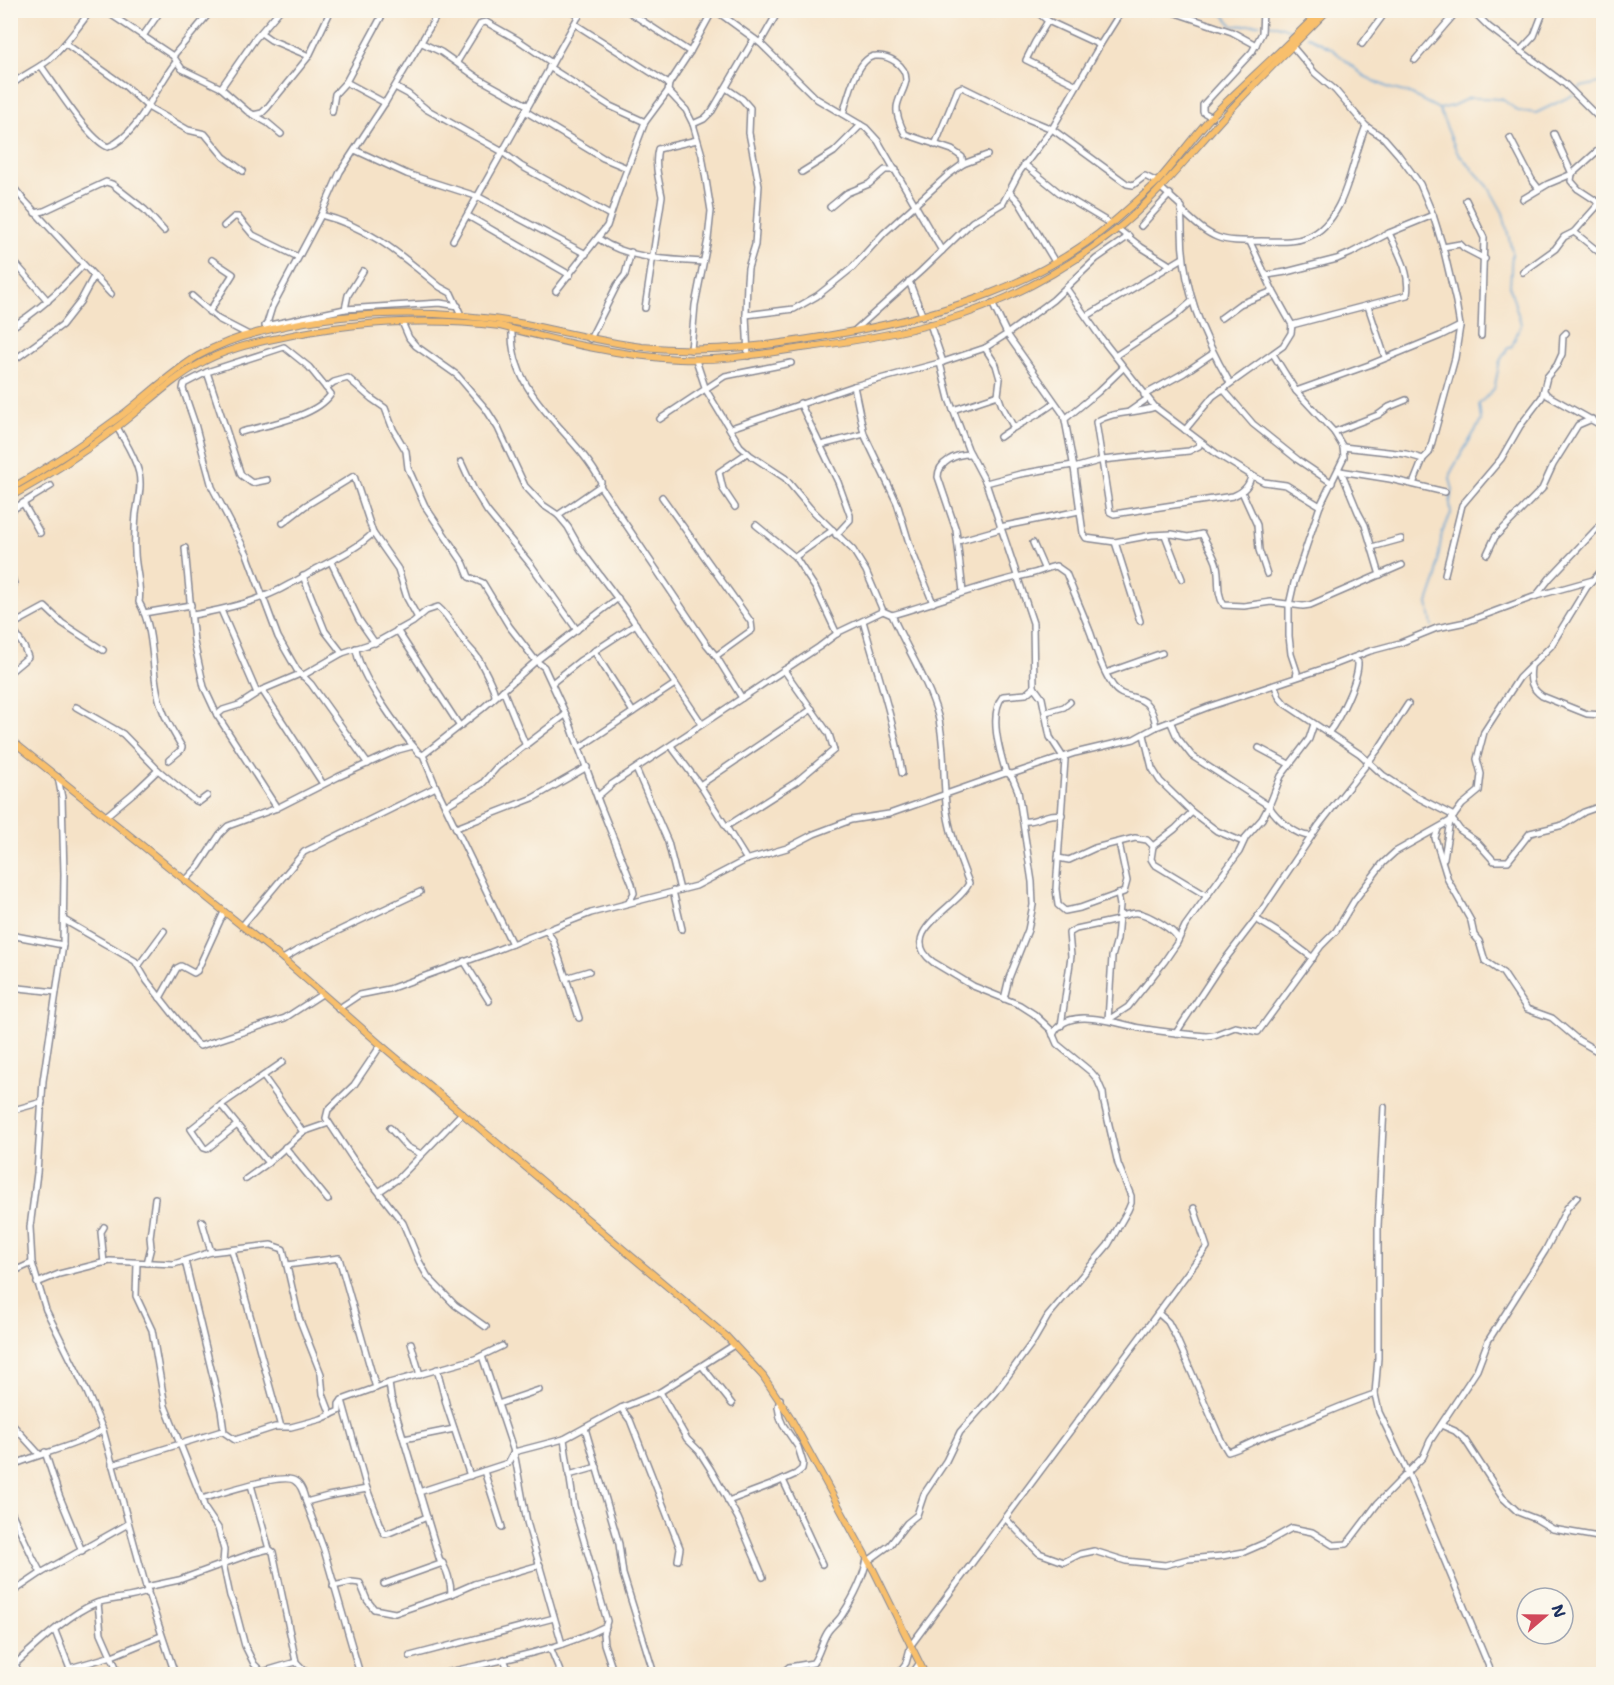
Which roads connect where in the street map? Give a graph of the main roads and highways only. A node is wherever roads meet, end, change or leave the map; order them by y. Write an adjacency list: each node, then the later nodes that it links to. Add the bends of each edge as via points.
1 (1321, 10): 3 (main road)
2 (1328, 10): 3 (main road)
3 (1307, 28): 4 (main road)
4 (1291, 44): 5 (main road); 5 (main road, via 1212,117)
5 (1159, 185): 6 (main road, via 1111,224 1020,281 923,317 782,345 691,350 642,347 528,325 424,312 348,316 265,328 190,361 43,471); 7 (main road, via 1118,229 1069,264 992,303 930,324 841,343 696,360 620,353 483,324 402,322 336,327 260,342 210,358 71,460)
6 (10, 489)
7 (10, 497)
8 (10, 739): 9 (main road, via 283,960 734,1345 780,1399)
9 (925, 1674)

